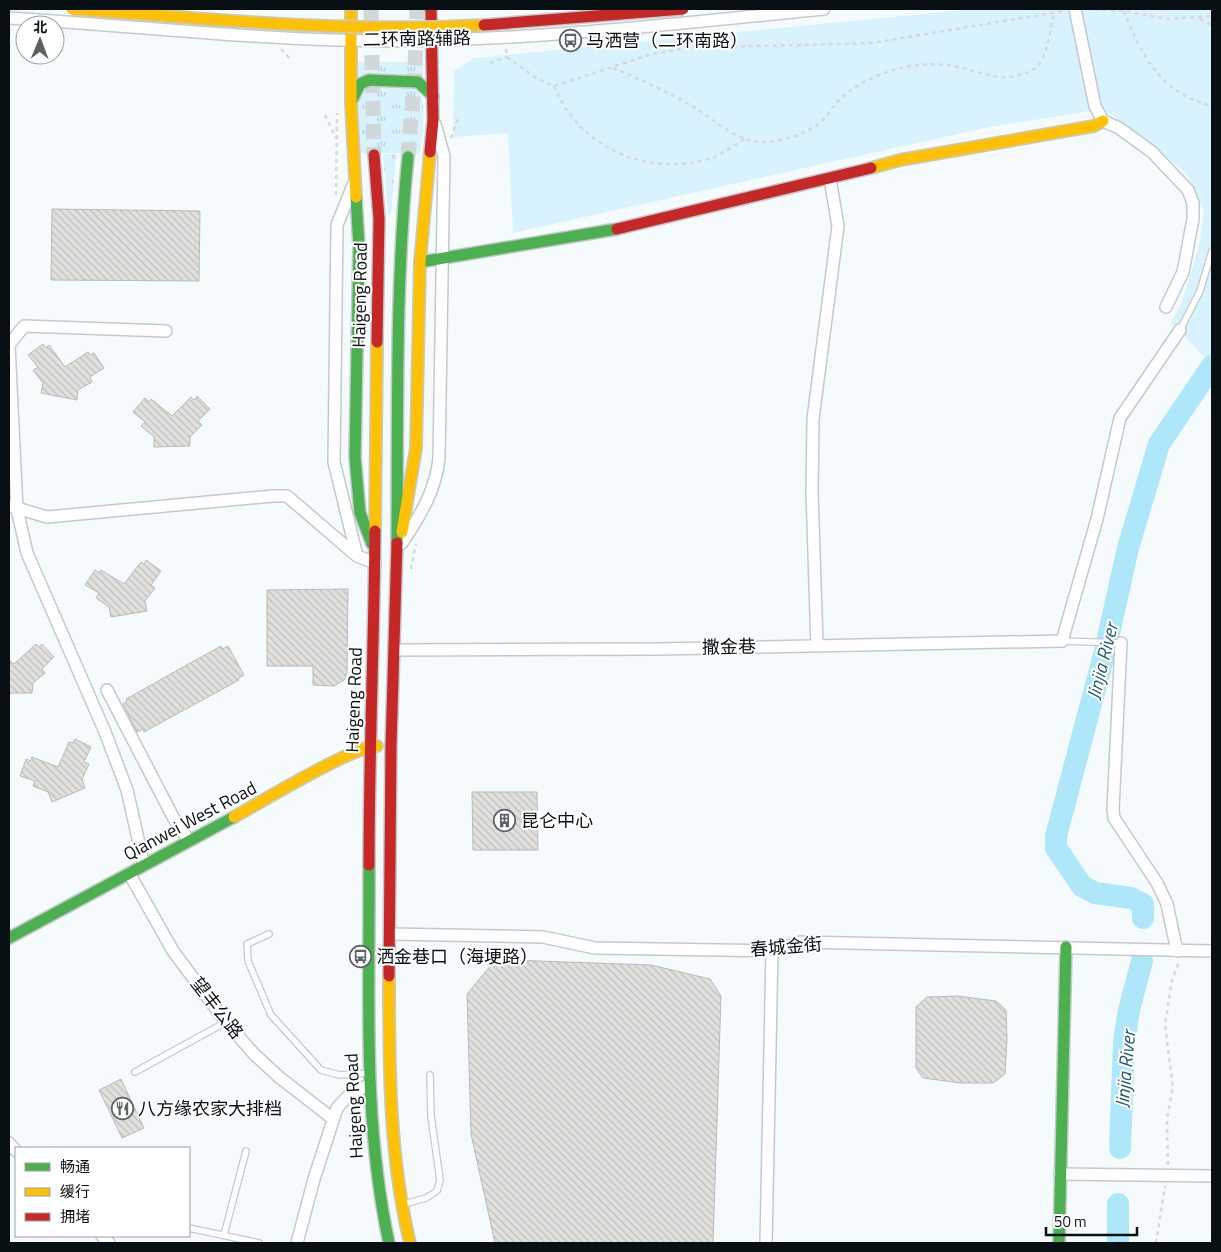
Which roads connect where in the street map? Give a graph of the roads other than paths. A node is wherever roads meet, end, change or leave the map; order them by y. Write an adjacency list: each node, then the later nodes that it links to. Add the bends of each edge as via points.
1 (72, 9): 4 (main road, bridge, via 303,25 399,28 529,23)
2 (351, 9): 8 (main road)
3 (431, 9): 9 (main road)
4 (683, 9)
5 (824, 9): 9 (street, 二环南路辅路, via 647,26)
6 (1076, 9): 13 (street, via 1095,106)
7 (9, 18): 8 (street, 二环南路辅路)
8 (351, 40): 9 (street, 二环南路辅路); 11 (main road)
9 (432, 40): 10 (main road)
10 (433, 96): 11 (main road, via 418,82 369,80 360,84); 12 (main road)
11 (351, 104): 16 (main road)
12 (433, 120): 19 (street, via 444,156); 20 (main road)
13 (1103, 121): 17 (main road, via 1094,126 900,160); 21 (street, via 1152,152 1188,190 1193,203 1183,272)
14 (374, 155): 25 (main road, Haigeng Road, via 379,219)
15 (408, 157): 26 (main road, via 399,257)
16 (356, 177): 25 (main road, via 359,246 355,457 360,513); 27 (street, via 338,226 334,462)
17 (830, 179): 19 (main road, via 592,235); 31 (street, via 838,226 813,419)
18 (1212, 251): 22 (lane, via 1200,291)
19 (443, 259): 20 (main road); 26 (street, via 437,477 422,512)
20 (420, 262): 26 (main road, via 416,448 407,512)
21 (1166, 307)
22 (1180, 330): 29 (street, via 1120,418 1097,519)
23 (166, 331): 24 (street, via 24,326 9,344)
24 (13, 507): 27 (street, via 47,517 287,496); 37 (street, via 27,552 127,790)
25 (375, 551): 28 (main road, Haigeng Road)
26 (396, 552): 32 (main road)
27 (357, 556): 28 (street)
28 (375, 563): 34 (main road, Haigeng Road, via 373,702)
29 (1062, 641): 30 (lane); 31 (street, 撒金巷)
30 (1121, 643): 44 (street, via 1112,809 1114,818 1157,883 1167,904)
31 (817, 646): 32 (street, 撒金巷)
32 (395, 650): 35 (main road)
33 (107, 690): 36 (street, via 173,817)
34 (369, 746): 35 (main road, Qianwei West Road); 36 (main road, Qianwei West Road); 48 (main road, Haigeng Road)
35 (391, 746): 40 (main road)
36 (189, 841): 37 (main road, Qianwei West Road)
37 (144, 865): 38 (main road, Qianwei West Road)
38 (129, 873): 41 (main road, Qianwei West Road); 46 (street, 望丰公路, via 173,951)
39 (269, 934): 48 (lane, via 247,944 248,961 271,1015 321,1070 339,1075)
40 (391, 934): 43 (street, 春城金街, via 543,937 596,948); 55 (main road, via 391,1091 394,1149)
41 (9, 938)
42 (1066, 947): 43 (street, 春城金街, via 801,942); 44 (street, 春城金街); 53 (main road)
43 (772, 951): 62 (street)
44 (1177, 951): 45 (street, 春城金街)
45 (1212, 951)
46 (226, 1022): 47 (lane); 51 (street, 望丰公路, via 279,1078)
47 (135, 1072)
48 (368, 1073): 50 (main road, Haigeng Road)
49 (430, 1075): 55 (lane, via 431,1116 440,1180 437,1190 426,1198)
50 (367, 1086): 51 (street, via 351,1093 337,1108); 60 (main road, Haigeng Road, via 372,1145)
51 (333, 1119): 59 (street)
52 (246, 1151): 57 (lane)
53 (1060, 1174): 54 (street); 63 (main road)
54 (1212, 1176)
55 (402, 1204): 61 (main road)
56 (190, 1228): 57 (lane)
57 (224, 1235): 58 (lane)
58 (259, 1243)
59 (297, 1243)
60 (390, 1243)
61 (410, 1243)
62 (766, 1243)
63 (1059, 1243)

